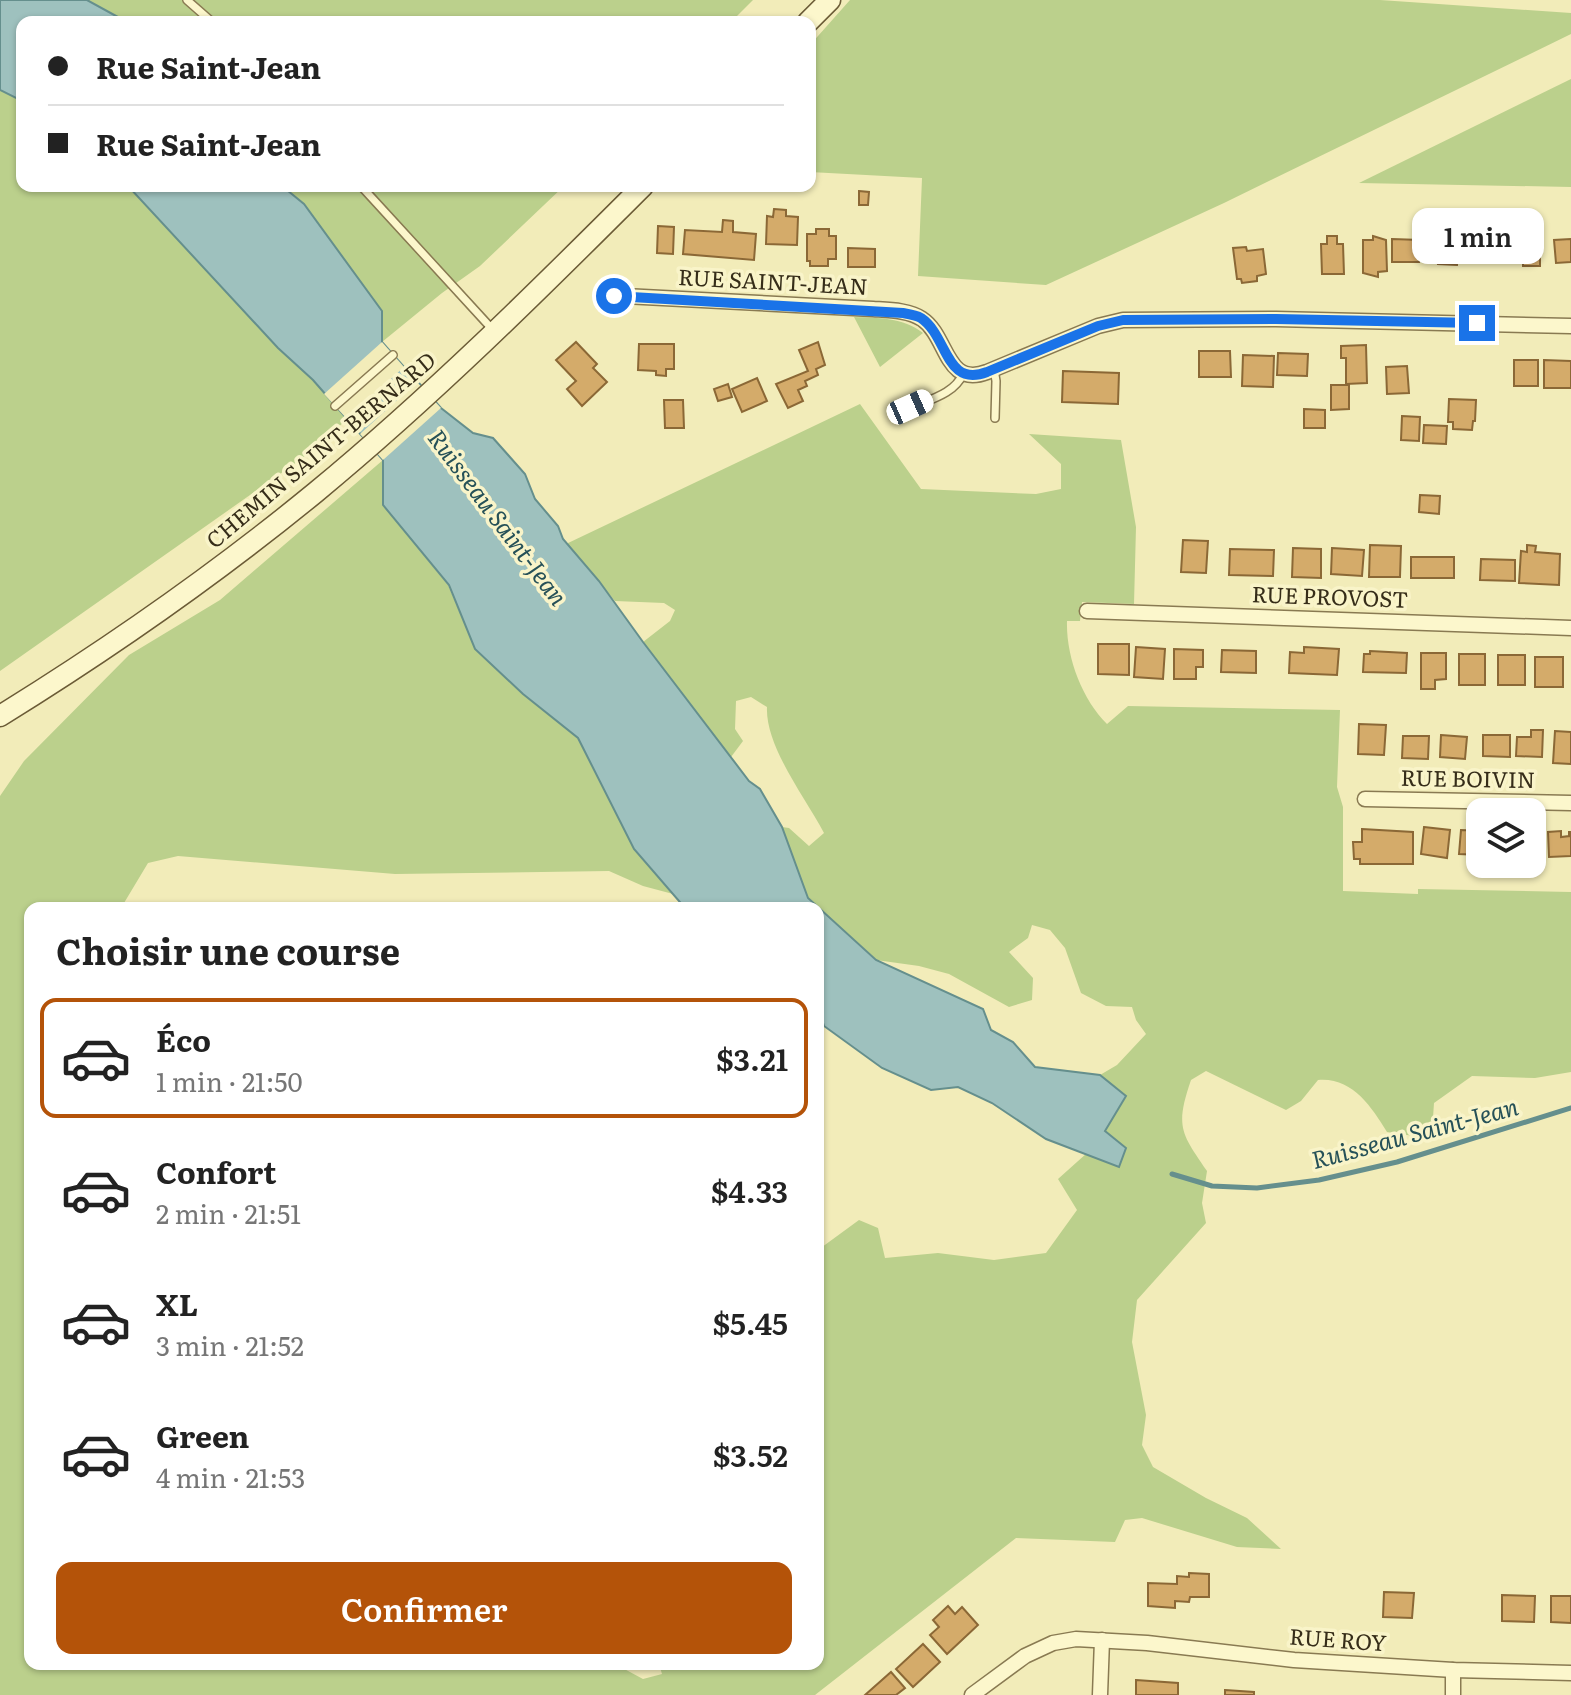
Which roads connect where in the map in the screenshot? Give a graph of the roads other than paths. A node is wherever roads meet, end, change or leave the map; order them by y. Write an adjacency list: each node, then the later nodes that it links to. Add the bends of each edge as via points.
1 (187, 0): 3 (lane)
2 (830, 0): 4 (street)
3 (205, 16)
4 (814, 16)
5 (367, 192): 9 (lane)
6 (637, 192): 9 (street, CHEMIN SAINT-BERNARD)
7 (605, 295): 12 (street, RUE SAINT-JEAN, via 903,313 928,324)
8 (1571, 326): 11 (street, via 1123,320)
9 (495, 332): 18 (street, CHEMIN SAINT-BERNARD, via 370,446 193,587)
10 (393, 355): 13 (lane)
11 (994, 369): 12 (street); 15 (lane)
12 (963, 374): 14 (lane, via 949,390)
13 (335, 406)
14 (896, 416)
15 (995, 418)
16 (1087, 611): 17 (street, RUE PROVOST)
17 (1571, 628)
18 (0, 716)
19 (1365, 799): 20 (street, RUE BOIVIN)
20 (1571, 803)
21 (1102, 1640): 22 (street, RUE ROY); 24 (street, RUE ROY, via 1053,1643 1025,1656); 25 (street)
22 (1453, 1670): 23 (street, RUE ROY); 26 (street)
23 (1571, 1673)
24 (972, 1695)
25 (1100, 1695)
26 (1453, 1695)

